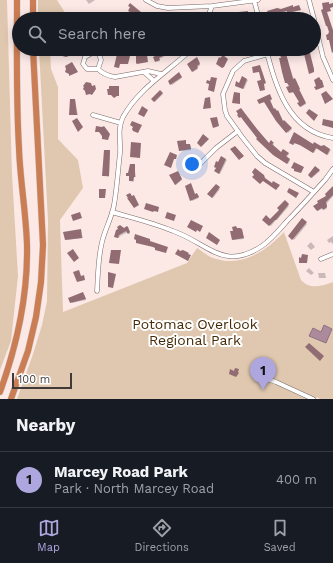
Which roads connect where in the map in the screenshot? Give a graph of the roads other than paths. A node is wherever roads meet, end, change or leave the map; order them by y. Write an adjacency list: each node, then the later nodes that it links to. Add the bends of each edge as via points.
1 (18, 0): 9 (highway)
2 (33, 0): 10 (highway)
3 (146, 0): 8 (street, via 168,8)
4 (249, 0): 5 (street); 8 (street)
5 (254, 0): 6 (street); 12 (street)
6 (258, 0)
7 (309, 0): 13 (street)
8 (212, 6): 11 (street)
9 (18, 12)
10 (33, 12)
11 (210, 12)
12 (257, 12)
13 (312, 12)
14 (321, 49): 25 (street)
15 (17, 56): 39 (highway, via 19,148 27,245 26,288 19,329)
16 (33, 56): 40 (highway, via 42,208 42,267 36,317 28,351)
17 (88, 56): 22 (street, via 83,64 87,69)
18 (100, 56): 22 (street)
19 (184, 56): 24 (street)
20 (262, 56): 29 (street, via 241,63 232,71 223,94 227,116)
21 (269, 56): 30 (street, via 277,87 293,116 306,128)
22 (98, 69): 23 (street, via 102,74 115,77)
23 (144, 72): 24 (street); 26 (street)
24 (162, 74): 26 (street)
25 (333, 80)
26 (154, 81): 28 (street, via 130,106)
27 (93, 115): 28 (street)
28 (121, 123): 34 (street, via 121,148)
29 (238, 131): 31 (street); 33 (street, via 265,163)
30 (333, 138)
31 (196, 168)
32 (333, 169): 33 (street)
33 (314, 192): 34 (street, via 262,246 245,255 230,257 212,252 174,231)
34 (112, 212): 37 (street, via 102,244)
35 (333, 254): 36 (street)
36 (320, 259)
37 (97, 291)
38 (258, 376): 41 (street)
39 (0, 392)
40 (11, 399)
41 (313, 399)

